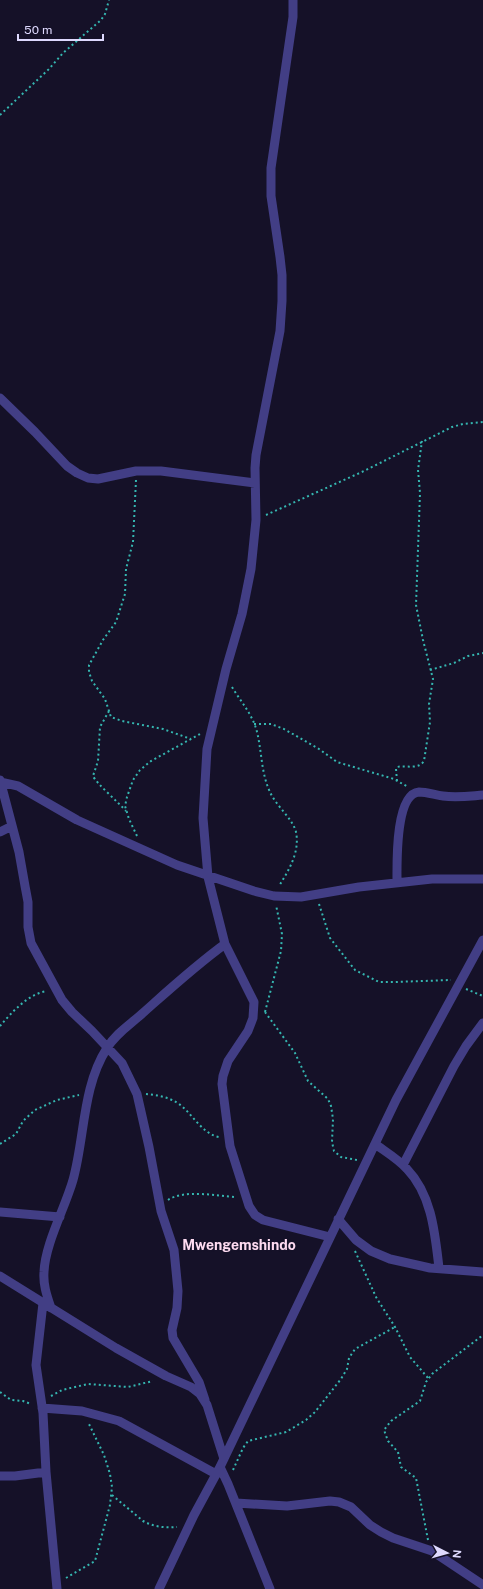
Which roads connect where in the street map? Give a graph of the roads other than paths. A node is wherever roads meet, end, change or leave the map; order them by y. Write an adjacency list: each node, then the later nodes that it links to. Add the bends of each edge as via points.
1 (293, 0): 3 (street, via 293,17 271,176 281,269 280,331 276,361 258,440 254,468)
2 (0, 398): 3 (street, via 67,466 88,478 98,479 136,471 173,471)
3 (255, 483): 8 (street, via 256,520 248,586 207,749 203,818)
4 (0, 782): 6 (street); 8 (street, via 18,786 101,831)
5 (483, 795): 10 (street, via 455,797 418,792 407,800 402,815)
6 (12, 826): 7 (street); 14 (street, via 28,902 31,943 56,990 72,1012)
7 (0, 832)
8 (208, 876): 10 (street, via 274,896 301,897); 12 (street)
9 (483, 879): 10 (street)
10 (397, 882)
11 (483, 940): 15 (street, via 396,1100)
12 (225, 944): 14 (street, via 183,976); 20 (street, via 254,1002 253,1018 248,1031 228,1061 223,1076 222,1092 230,1146 249,1206 255,1215 263,1220)
13 (483, 1023): 16 (street, via 454,1066)
14 (107, 1047): 18 (street, via 89,1094 73,1180); 25 (street, via 122,1063 137,1094 161,1211 172,1240 176,1264 178,1291 173,1338 199,1382)
15 (375, 1144): 16 (street); 19 (street)
16 (402, 1165): 21 (street, via 418,1184 427,1203)
17 (0, 1212): 18 (street)
18 (60, 1217): 24 (street, via 44,1272)
19 (338, 1219): 20 (street); 21 (street, via 356,1240 371,1250 390,1259)
20 (330, 1237): 27 (street)
21 (439, 1268): 22 (street)
22 (483, 1272)
23 (0, 1276): 24 (street)
24 (47, 1305): 25 (street, via 166,1376 191,1387); 26 (street, via 36,1365)
25 (205, 1400): 27 (street)
26 (42, 1407): 27 (street, via 82,1411 119,1421); 28 (street)
27 (220, 1467): 30 (street); 33 (street)
28 (46, 1472): 29 (street); 32 (street)
29 (0, 1476)
30 (236, 1503): 31 (street, via 287,1506 339,1502 351,1507 381,1532 432,1552); 34 (street)
31 (483, 1585)
32 (57, 1586)
33 (159, 1589)
34 (270, 1589)

